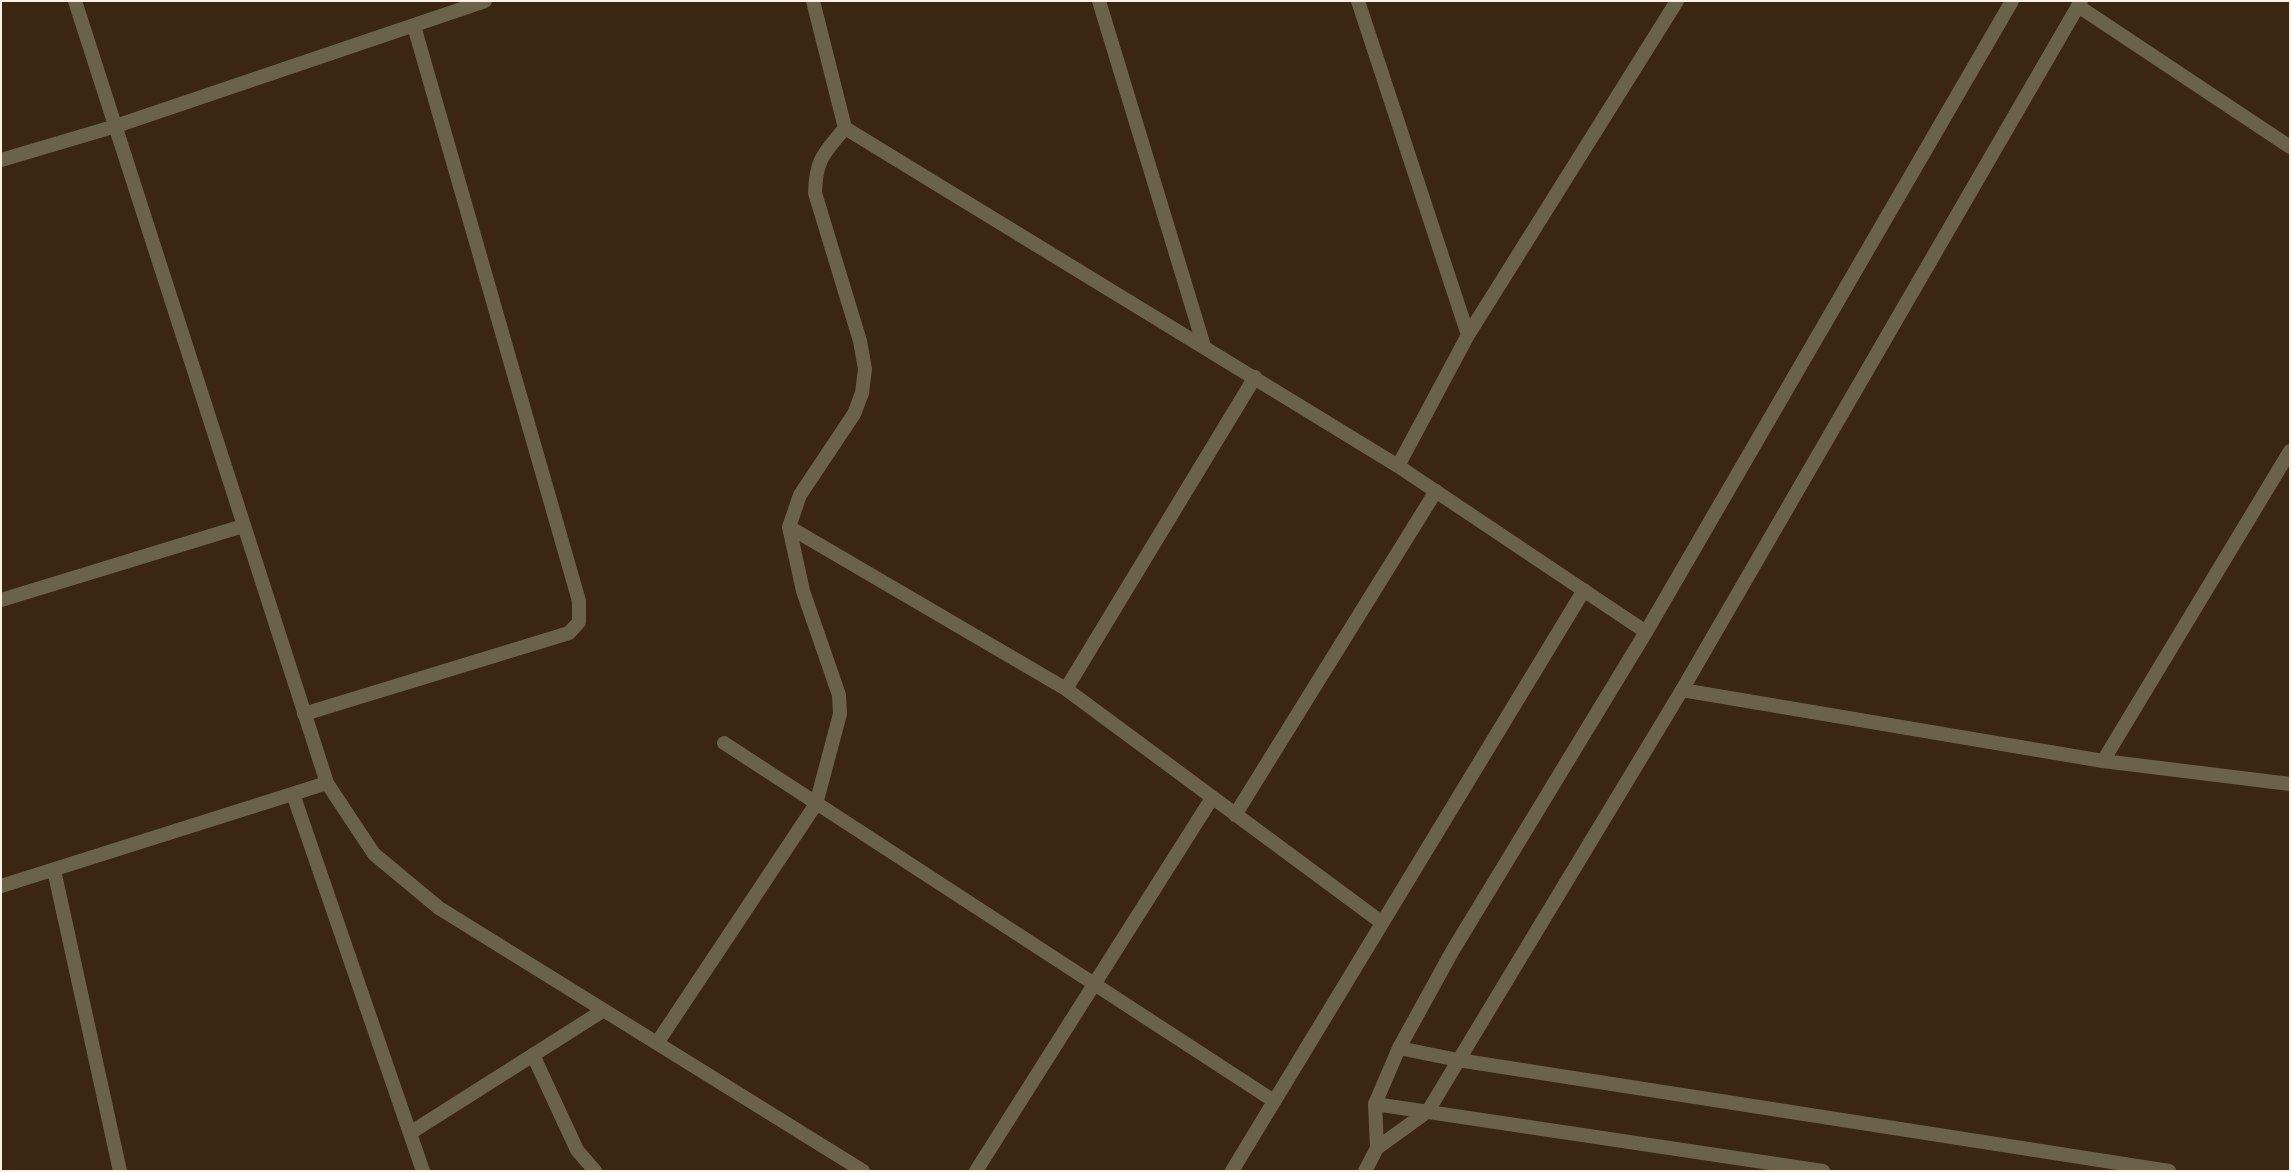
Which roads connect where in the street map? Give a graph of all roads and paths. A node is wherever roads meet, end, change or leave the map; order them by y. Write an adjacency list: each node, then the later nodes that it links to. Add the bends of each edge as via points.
1 (75, 1): 10 (street)
2 (486, 1): 9 (street)
3 (813, 1): 11 (street)
4 (1099, 1): 15 (street)
5 (1677, 1): 14 (street)
6 (2012, 1): 24 (street)
7 (1359, 2): 14 (street)
8 (2080, 4): 12 (street); 26 (street)
9 (414, 26): 10 (street); 27 (street, via 579,601 579,622 569,634)
10 (116, 126): 13 (street); 20 (street)
11 (845, 128): 15 (street); 21 (street, via 816,170 815,193 860,341 865,369 862,393 854,414 800,495)
12 (2290, 147)
13 (1, 160)
14 (1468, 335): 18 (street)
15 (1204, 346): 16 (street)
16 (1254, 377): 18 (street); 25 (street)
17 (2290, 450): 29 (street)
18 (1398, 466): 19 (street)
19 (1436, 491): 22 (street); 35 (street)
20 (243, 526): 23 (street); 27 (street)
21 (789, 527): 25 (street); 34 (street, via 803,591 839,695 840,714)
22 (1584, 590): 24 (street); 38 (street)
23 (1, 600)
24 (1646, 632): 42 (street, via 1453,950)
25 (1066, 689): 33 (street)
26 (1682, 690): 29 (street); 44 (street)
27 (304, 714): 30 (street)
28 (724, 744): 34 (street)
29 (2102, 761): 31 (street)
30 (327, 783): 32 (street); 40 (street, via 374,854 439,908)
31 (2290, 784)
32 (293, 794): 36 (street); 48 (street)
33 (1212, 798): 35 (street); 39 (street)
34 (816, 804): 39 (street); 41 (street)
35 (1235, 815): 38 (street)
36 (54, 870): 37 (street); 50 (street)
37 (1, 886)
38 (1381, 922): 45 (street)
39 (1094, 986): 45 (street); 54 (street)
40 (604, 1010): 41 (street); 43 (street)
41 (657, 1043): 53 (street)
42 (1399, 1048): 44 (street); 46 (street)
43 (533, 1055): 48 (street); 52 (street, via 577,1150)
44 (1458, 1060): 47 (street); 58 (street)
45 (1274, 1101): 55 (street)
46 (1375, 1104): 47 (street); 49 (street)
47 (1428, 1111): 49 (street); 57 (street)
48 (410, 1133): 51 (street)
49 (1378, 1148): 56 (street)
50 (120, 1171)
51 (423, 1171)
52 (595, 1171)
53 (863, 1171)
54 (976, 1171)
55 (1232, 1171)
56 (1365, 1171)
57 (1823, 1171)
58 (2169, 1171)

